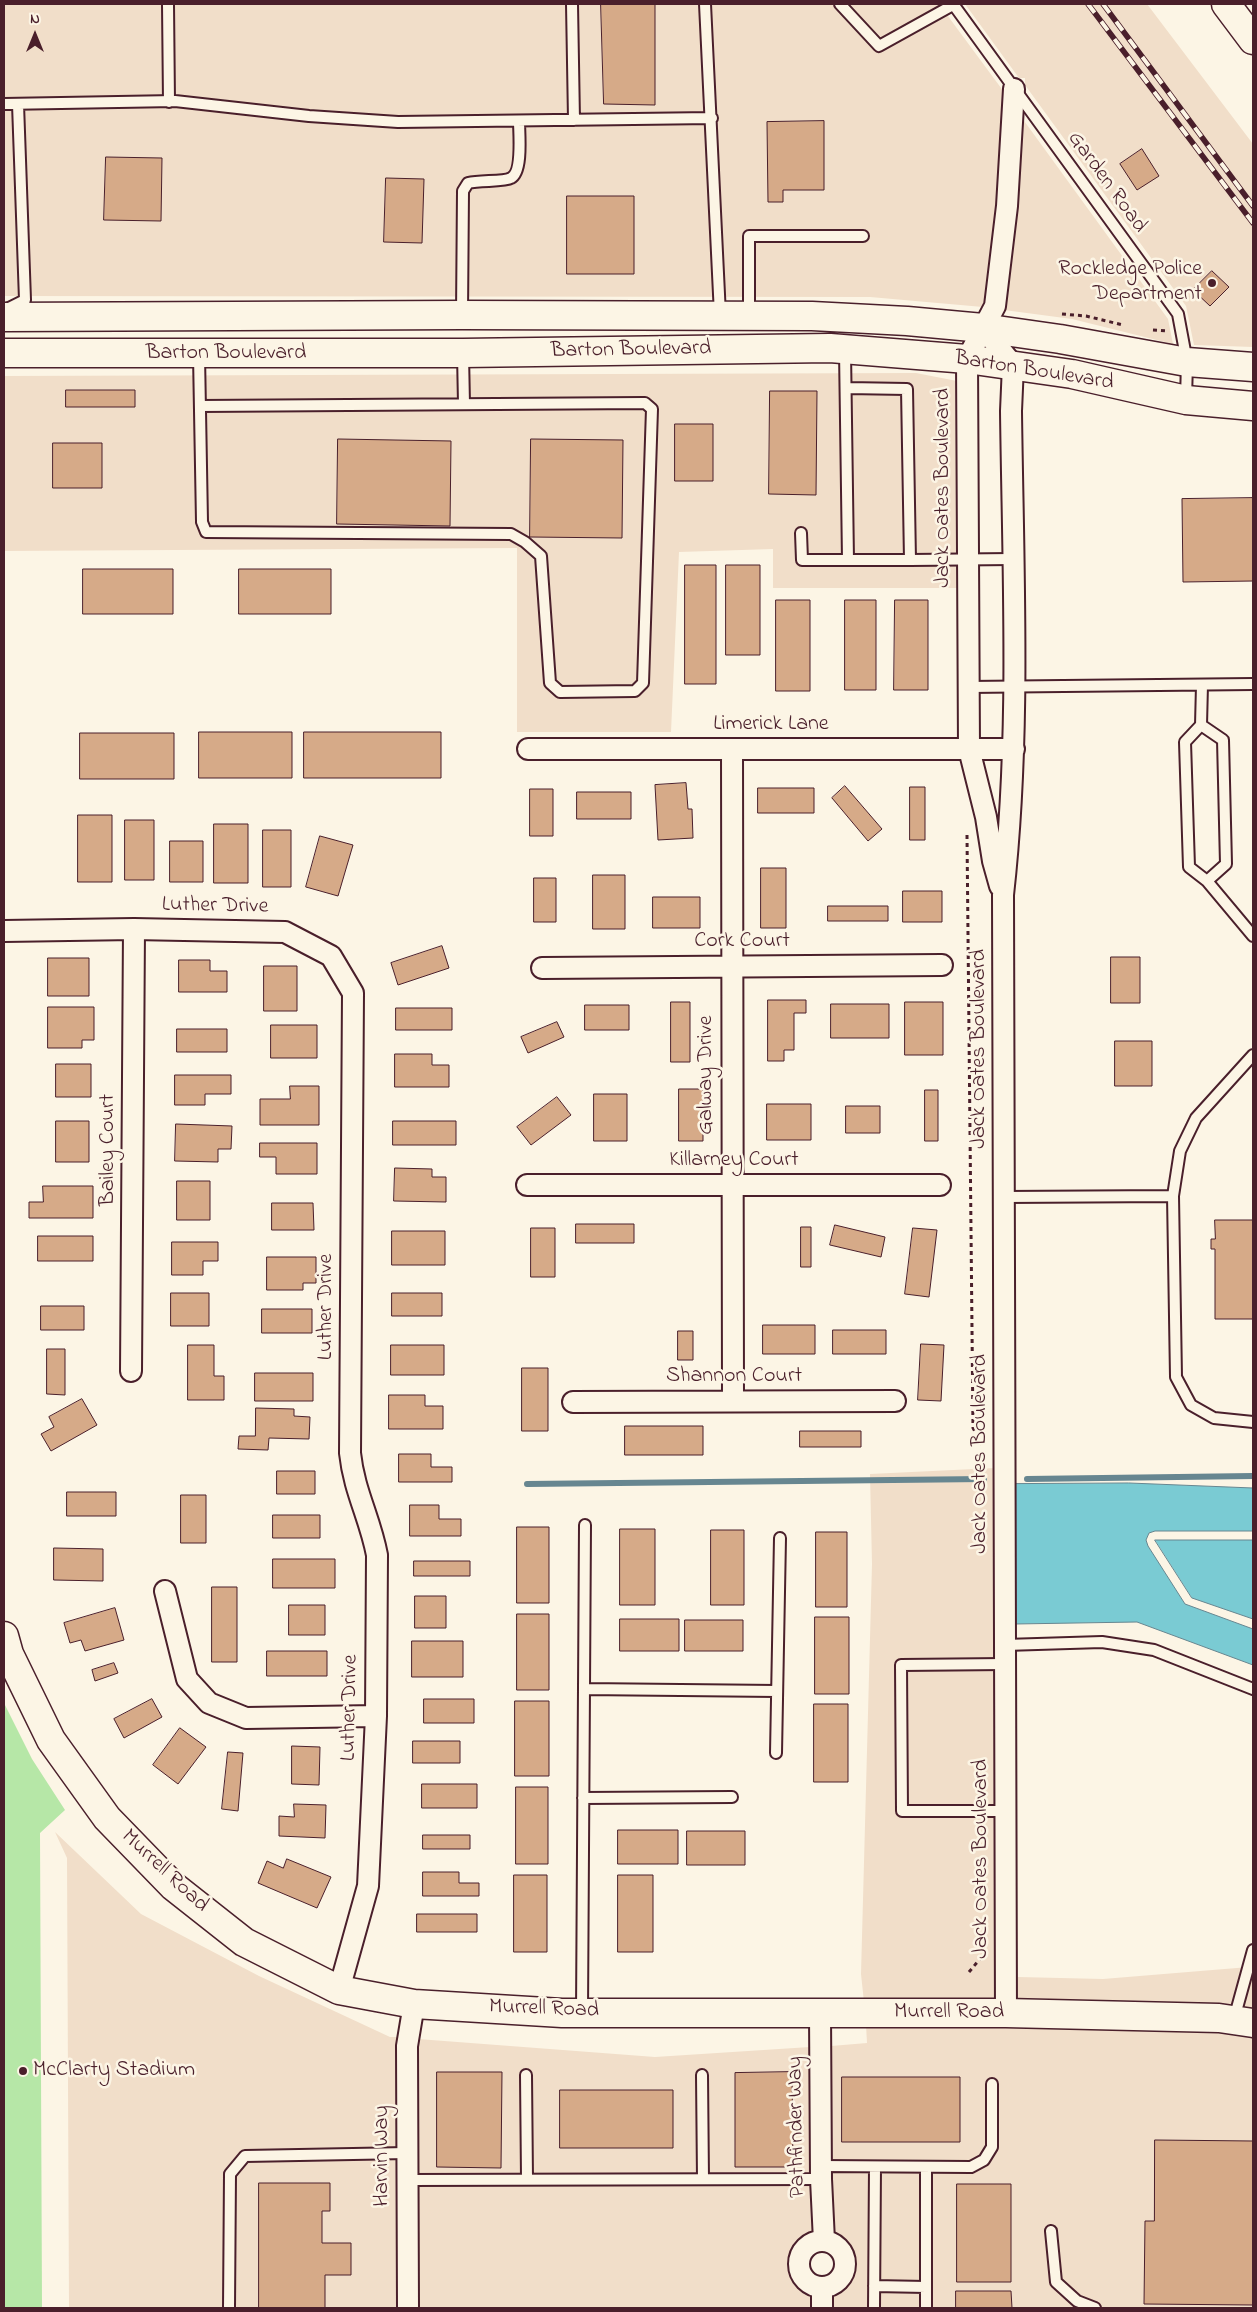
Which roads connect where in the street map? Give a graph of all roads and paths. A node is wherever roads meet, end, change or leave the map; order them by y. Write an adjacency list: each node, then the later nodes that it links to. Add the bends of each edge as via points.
1 (168, 4): 9 (lane)
2 (572, 4): 13 (lane)
3 (705, 4): 12 (lane)
4 (840, 4): 5 (lane, via 880,46)
5 (953, 4): 8 (lane, Garden Road)
6 (1226, 4): 7 (main road)
7 (1253, 40)
8 (1014, 89): 21 (street, Jack Oates Boulevard, via 1007,206 995,306); 28 (lane, Garden Road, via 1178,314)
9 (169, 102): 11 (lane); 14 (lane, via 398,122)
10 (4, 104): 11 (lane)
11 (18, 104): 16 (lane, via 25,300)
12 (712, 118): 13 (lane); 18 (lane)
13 (574, 120): 14 (lane)
14 (519, 121): 17 (lane, via 517,173 511,178 468,183 463,190)
15 (863, 236): 19 (lane, via 749,236)
16 (4, 311)
17 (462, 315): 18 (main road, Barton Boulevard); 20 (main road, Barton Boulevard); 25 (main road)
18 (720, 315): 19 (main road, Barton Boulevard); 22 (main road)
19 (749, 315): 21 (main road, Barton Boulevard, via 906,321)
20 (4, 317)
21 (984, 328): 27 (street, Jack Oates Boulevard); 28 (main road, Barton Boulevard); 29 (street)
22 (721, 350): 23 (main road, Barton Boulevard); 25 (main road, Barton Boulevard)
23 (845, 350): 27 (main road, Barton Boulevard); 31 (lane)
24 (4, 353): 26 (main road, Barton Boulevard)
25 (463, 353): 26 (main road, Barton Boulevard); 33 (lane)
26 (199, 354): 34 (lane)
27 (967, 359): 29 (main road, Barton Boulevard); 37 (street, Jack Oates Boulevard)
28 (1187, 362): 30 (main road, Barton Boulevard); 32 (lane, Garden Road)
29 (1013, 365): 32 (main road, Barton Boulevard, via 1072,374); 38 (street, Jack Oates Boulevard)
30 (1253, 367)
31 (847, 388): 39 (lane); 40 (lane, via 906,389)
32 (1186, 400): 35 (main road, Barton Boulevard)
33 (464, 404): 34 (lane); 34 (lane, via 645,403 652,409 643,683 635,691 560,692 550,683 541,556 511,534 206,532 202,522)
34 (200, 406)
35 (1253, 406)
36 (801, 533): 39 (lane, via 802,560)
37 (968, 559): 38 (lane); 40 (lane); 43 (street, Jack Oates Boulevard)
38 (1013, 559): 44 (street, Jack Oates Boulevard)
39 (848, 560): 40 (lane)
40 (910, 560)
41 (1253, 684): 42 (lane)
42 (1202, 685): 44 (lane); 45 (lane)
43 (969, 687): 44 (lane); 48 (street, Jack Oates Boulevard)
44 (1015, 687): 49 (street, Jack Oates Boulevard)
45 (1201, 725): 51 (lane, via 1185,742 1189,867); 51 (lane, via 1223,740 1226,864)
46 (528, 749): 47 (street, Limerick Lane)
47 (732, 749): 48 (street, Limerick Lane); 57 (street, Galway Drive)
48 (969, 749): 49 (street, Limerick Lane); 52 (street, Jack Oates Boulevard)
49 (1014, 749): 52 (street, Jack Oates Boulevard)
50 (966, 829): 70 (path, via 969,864 973,1428)
51 (1207, 881): 55 (lane)
52 (1003, 895): 64 (street, Jack Oates Boulevard)
53 (134, 929): 54 (street, Luther Drive); 65 (street, Bailey Court); 79 (street, Luther Drive, via 285,932 331,956 353,993 350,1453 353,1478 377,1555)
54 (4, 931)
55 (1253, 936)
56 (942, 965): 57 (street, Cork Court)
57 (731, 966): 58 (street, Cork Court); 61 (street, Galway Drive)
58 (542, 968)
59 (1253, 1055): 63 (lane, via 1196,1118 1180,1151)
60 (527, 1184): 61 (street, Killarney Court)
61 (731, 1184): 62 (street, Killarney Court); 66 (street, Galway Drive)
62 (940, 1185)
63 (1173, 1196): 64 (lane); 69 (lane, via 1176,1377 1192,1405 1214,1418)
64 (1004, 1197): 75 (street, Jack Oates Boulevard)
65 (131, 1371)
66 (733, 1400): 67 (street, Shannon Court); 68 (street, Shannon Court)
67 (896, 1401)
68 (573, 1402)
69 (1253, 1422)
70 (985, 1455)
71 (585, 1525): 76 (lane)
72 (780, 1538): 78 (lane)
73 (164, 1592): 79 (street, via 187,1679 209,1703 246,1718)
74 (4, 1636): 87 (main road, Murrell Road, via 9,1654 51,1740 107,1818 173,1886 244,1942)
75 (1005, 1655): 77 (lane, via 1102,1642 1154,1650); 83 (street, Jack Oates Boulevard); 83 (lane, via 901,1665 902,1811)
76 (584, 1689): 78 (lane); 82 (lane)
77 (1253, 1689)
78 (777, 1691): 80 (lane)
79 (376, 1716): 87 (street, Luther Drive, via 368,1886)
80 (776, 1754)
81 (732, 1797): 82 (lane)
82 (583, 1798): 89 (lane)
83 (1006, 1811): 91 (street, Jack Oates Boulevard)
84 (988, 1950): 86 (path)
85 (1253, 1950): 92 (lane)
86 (969, 1972)
87 (339, 1990): 88 (main road, Murrell Road)
88 (414, 2004): 89 (main road, Murrell Road); 96 (street, Harvin Way, via 407,2046)
89 (582, 2013): 90 (main road, Murrell Road)
90 (820, 2013): 91 (main road, Murrell Road); 99 (street, Pathfinder Way)
91 (1006, 2013): 92 (main road, Murrell Road, via 1142,2015)
92 (1244, 2022)
93 (526, 2075): 100 (lane)
94 (702, 2075): 101 (lane)
95 (992, 2084): 98 (lane, via 992,2146 984,2160 971,2167)
96 (407, 2153): 102 (street, Harvin Way); 108 (lane, via 245,2156 230,2174)
97 (875, 2167): 98 (lane); 99 (lane); 105 (lane)
98 (926, 2167): 107 (lane)
99 (821, 2173): 101 (lane); 104 (street, Pathfinder Way)
100 (527, 2179): 101 (lane); 102 (lane)
101 (703, 2179)
102 (407, 2180): 109 (street, Harvin Way)
103 (1051, 2231): 113 (lane, via 1056,2282 1077,2301)
104 (824, 2241): 106 (street, via 842,2254 844,2269 837,2282); 106 (street, via 804,2250 799,2263 808,2282)
105 (874, 2286): 107 (lane); 111 (lane)
106 (822, 2287): 110 (street)
107 (926, 2287): 112 (lane)
108 (229, 2308)
109 (408, 2308)
110 (822, 2308)
111 (874, 2308)
112 (926, 2308)
113 (1096, 2308)

